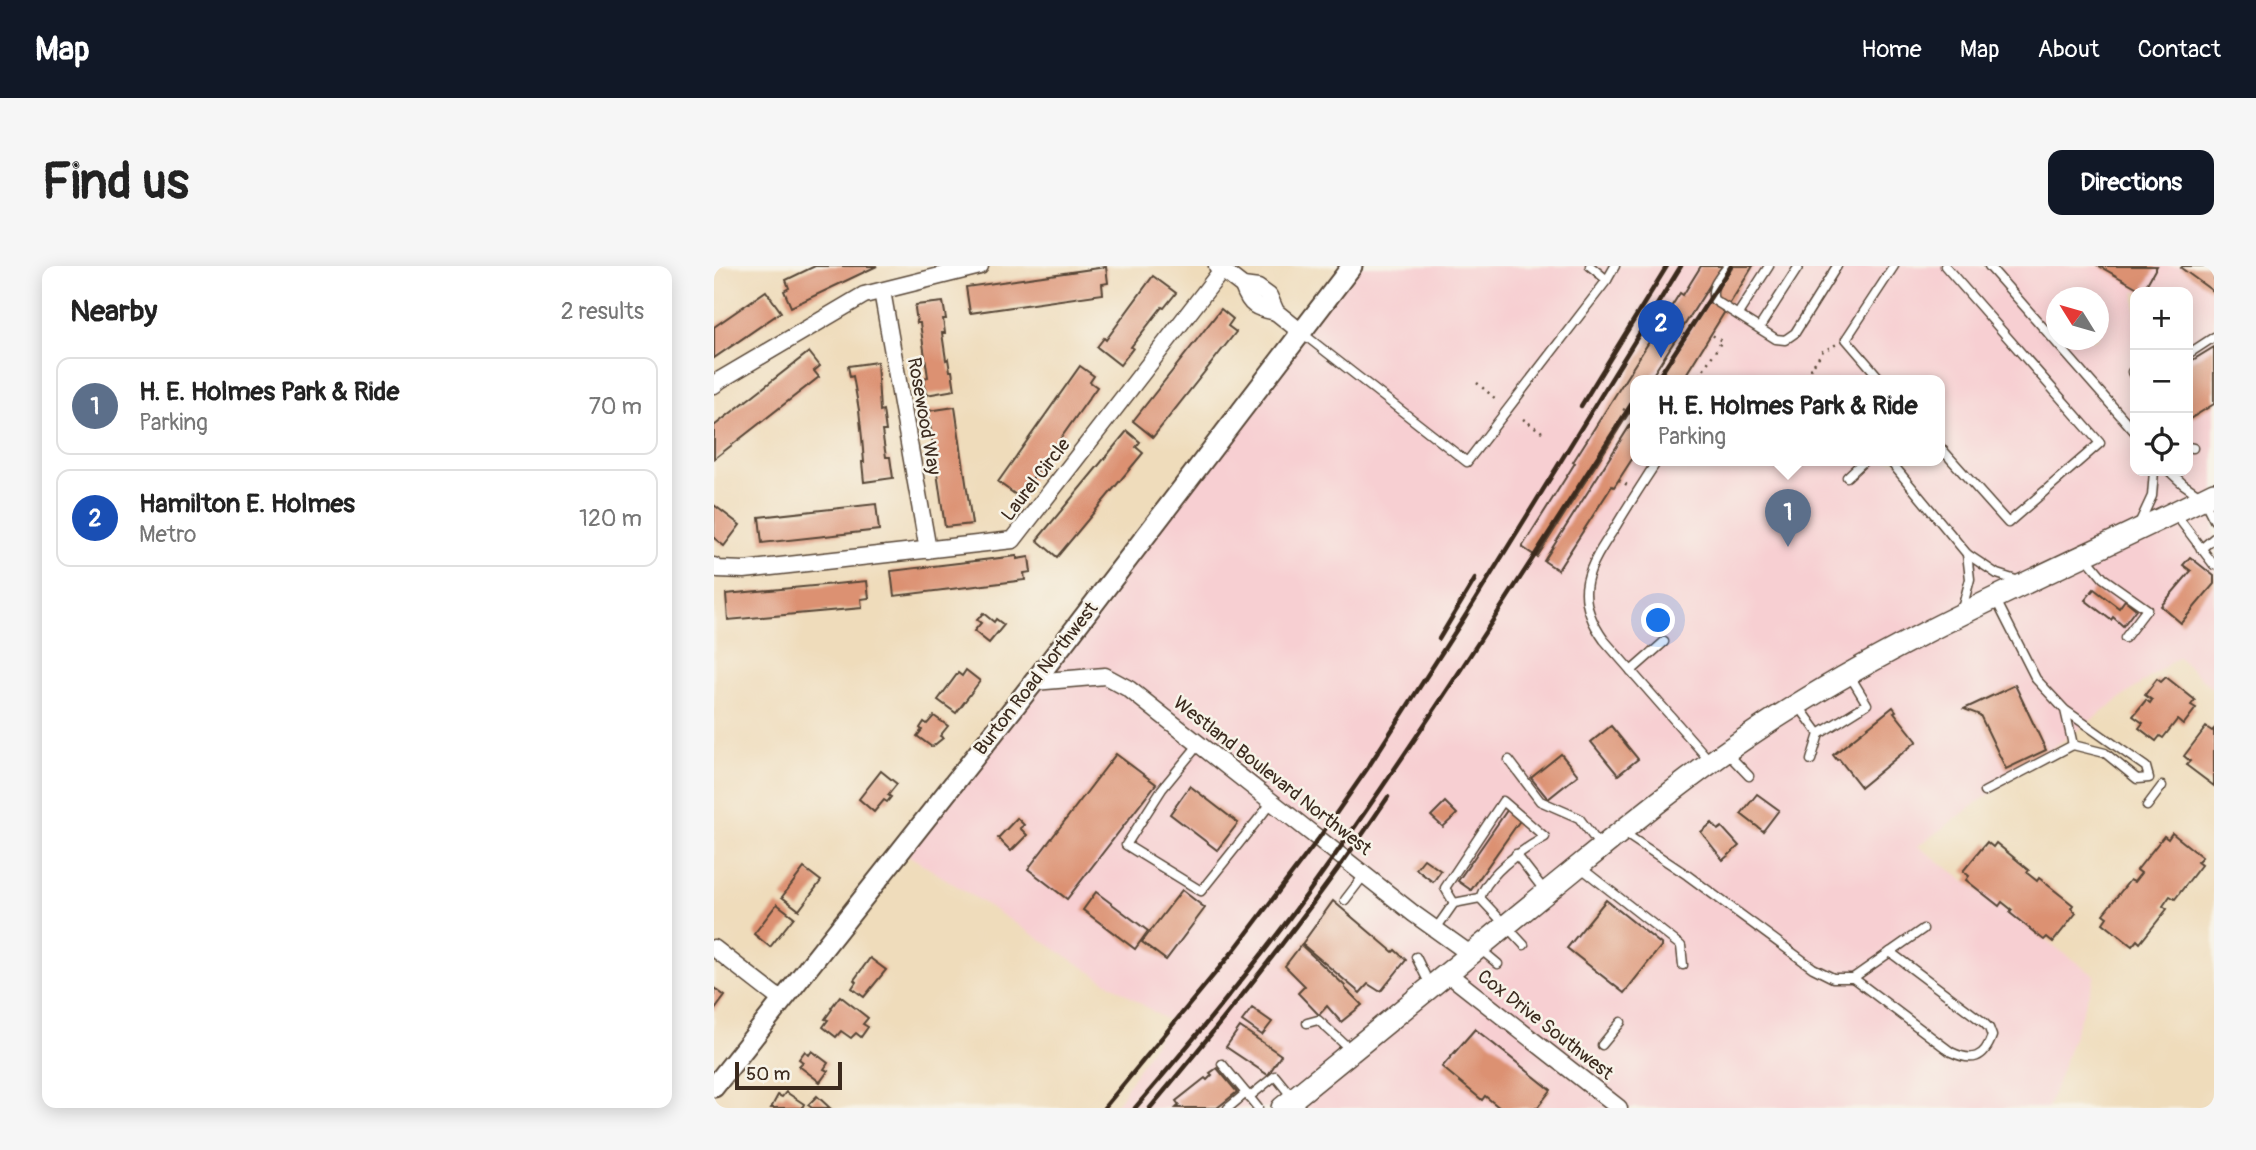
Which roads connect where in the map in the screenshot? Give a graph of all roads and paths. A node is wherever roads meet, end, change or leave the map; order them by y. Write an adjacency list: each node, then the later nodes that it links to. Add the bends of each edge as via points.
1 (980, 266): 14 (street)
2 (1352, 266): 17 (street, Burton Road Northwest)
3 (1590, 266): 13 (lane)
4 (1615, 266): 13 (lane)
5 (1728, 266): 15 (lane, via 1712,293 1714,300)
6 (1769, 266): 15 (lane)
7 (1799, 266): 16 (lane)
8 (1837, 266): 16 (lane, via 1795,333 1785,340 1776,339)
9 (1894, 266): 20 (lane)
10 (1945, 266): 33 (lane, via 2100,443 2008,523)
11 (1989, 266): 31 (lane)
12 (1219, 268): 17 (street, Laurel Circle, via 1243,286 1248,300 1258,308 1276,312); 46 (street, Laurel Circle, via 1013,540)
13 (1607, 280): 17 (lane, via 1467,463)
14 (882, 290): 26 (street, via 864,295); 46 (street, Rosewood Way)
15 (1738, 314): 16 (lane)
16 (1759, 328)
17 (1301, 332): 58 (street, Burton Road Northwest)
18 (1712, 335): 22 (path, via 1722,341)
19 (2214, 337): 21 (lane)
20 (1846, 340): 23 (path, via 1823,351); 24 (lane)
21 (2193, 351)
22 (1700, 375)
23 (1806, 375)
24 (1877, 375)
25 (1476, 383): 27 (path)
26 (714, 385)
27 (1497, 400)
28 (1623, 409): 29 (path)
29 (1630, 413)
30 (1523, 419): 32 (path)
31 (2130, 426)
32 (1542, 432)
33 (1945, 453)
34 (1654, 466): 56 (lane, via 1588,575 1587,610)
35 (1859, 466): 39 (lane)
36 (1894, 466): 47 (lane)
37 (2154, 476): 43 (lane, via 2152,496)
38 (2174, 476): 40 (lane)
39 (1847, 477)
40 (2208, 496): 41 (main road); 42 (lane)
41 (2174, 512): 43 (main road); 45 (lane)
42 (2214, 520)
43 (2136, 531): 48 (main road)
44 (2214, 538): 45 (lane)
45 (2201, 549): 49 (lane)
46 (928, 550): 50 (street, Laurel Circle, via 744,570)
47 (1968, 554): 51 (lane, via 1997,574); 53 (lane, via 1970,579)
48 (2085, 556): 51 (main road); 54 (lane, via 2103,578 2147,609)
49 (2214, 565)
50 (714, 566)
51 (2027, 584): 52 (main road)
52 (1996, 599): 53 (main road); 60 (lane, via 2036,679)
53 (1961, 615): 57 (main road)
54 (2125, 638)
55 (1664, 642): 56 (lane)
56 (1630, 671): 66 (lane)
57 (1849, 674): 59 (main road); 61 (lane, via 1867,704)
58 (1034, 682): 63 (street, Westland Boulevard Northwest, via 1105,676 1129,689); 96 (street, Burton Road Northwest)
59 (1797, 704): 61 (lane); 66 (main road)
60 (2065, 710): 62 (lane); 64 (lane)
61 (1819, 734): 68 (lane)
62 (2112, 742): 65 (lane); 65 (lane, via 2146,767 2149,778 2137,779)
63 (1199, 744): 72 (street, Westland Boulevard Northwest); 72 (lane, via 1126,845 1201,891)
64 (2073, 745): 65 (lane); 71 (lane)
65 (2105, 753)
66 (1718, 757): 69 (lane); 74 (main road)
67 (1509, 760): 75 (lane, via 1540,801 1579,818)
68 (1811, 760)
69 (1749, 776)
70 (2161, 786): 73 (lane)
71 (1984, 792)
72 (1272, 802): 78 (street, Westland Boulevard Northwest)
73 (2147, 806)
74 (1621, 831): 75 (main road); 94 (lane, via 1813,968 1833,978)
75 (1601, 847): 77 (main road)
76 (1516, 854): 79 (lane); 80 (lane); 82 (lane, via 1545,837 1503,801 1445,888)
77 (1578, 866): 79 (main road); 92 (lane, via 1681,946)
78 (1365, 874): 81 (lane); 85 (street, Westland Boulevard Northwest)
79 (1546, 893): 83 (main road)
80 (1480, 898): 82 (lane); 83 (lane)
81 (1345, 900)
82 (1454, 903): 85 (lane)
83 (1507, 925): 86 (lane); 88 (main road)
84 (1923, 929): 89 (lane)
85 (1434, 930): 88 (street, Westland Boulevard Northwest)
86 (1524, 945)
87 (714, 948): 96 (street)
88 (1475, 951): 91 (lane); 93 (main road)
89 (1890, 952): 94 (lane); 94 (lane, via 1983,1022 1992,1036 1988,1048 1965,1059 1951,1052)
90 (1416, 957): 95 (lane)
91 (1497, 964)
92 (1683, 965)
93 (1447, 973): 95 (main road); 107 (street, Cox Drive Southwest)
94 (1853, 978)
95 (1431, 987): 100 (main road)
96 (781, 1000): 102 (street, Burton Road Northwest)
97 (1621, 1022): 99 (lane)
98 (1307, 1023): 100 (lane, via 1318,1020)
99 (1602, 1045)
100 (1352, 1051): 104 (main road)
101 (1222, 1064): 103 (lane)
102 (714, 1087)
103 (1248, 1095): 104 (lane, via 1275,1076); 105 (lane); 106 (lane)
104 (1292, 1105)
105 (1228, 1108)
106 (1258, 1108)
107 (1619, 1108)

